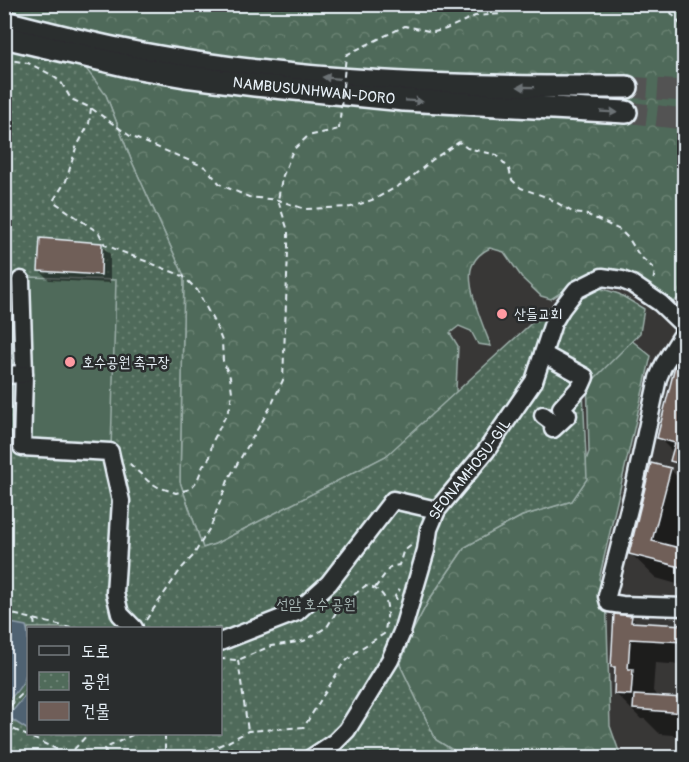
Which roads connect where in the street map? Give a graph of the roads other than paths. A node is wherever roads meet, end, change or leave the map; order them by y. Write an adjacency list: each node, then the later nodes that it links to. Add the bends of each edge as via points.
1 (4, 22): 3 (main road, NAMBUSUNHWAN-DORO, one-way to 1, via 472,86 336,78 187,62)
2 (4, 37): 4 (main road, NAMBUSUNHWAN-DORO, one-way to 4, via 133,68 244,84 404,100)
3 (627, 87)
4 (626, 112)
5 (21, 280): 9 (street)
6 (684, 326): 8 (street, SEONAMHOSU-GIL, via 643,291 622,280 602,277 576,290 562,308)
7 (684, 332): 13 (street, via 658,378 607,596 609,603 622,605)
8 (543, 354): 11 (street, via 585,377 561,408 568,415 553,429 555,424); 12 (street, SEONAMHOSU-GIL, via 534,381 504,425)
9 (24, 374): 10 (street); 14 (street, via 22,447 110,452 121,501 116,593 120,614)
10 (4, 375)
11 (543, 415)
12 (436, 510): 15 (street, via 393,500 329,583 297,612); 16 (street, SEONAMHOSU-GIL, via 402,632 390,660 347,730)
13 (684, 607)
14 (138, 626)
15 (222, 641)
16 (311, 758)

